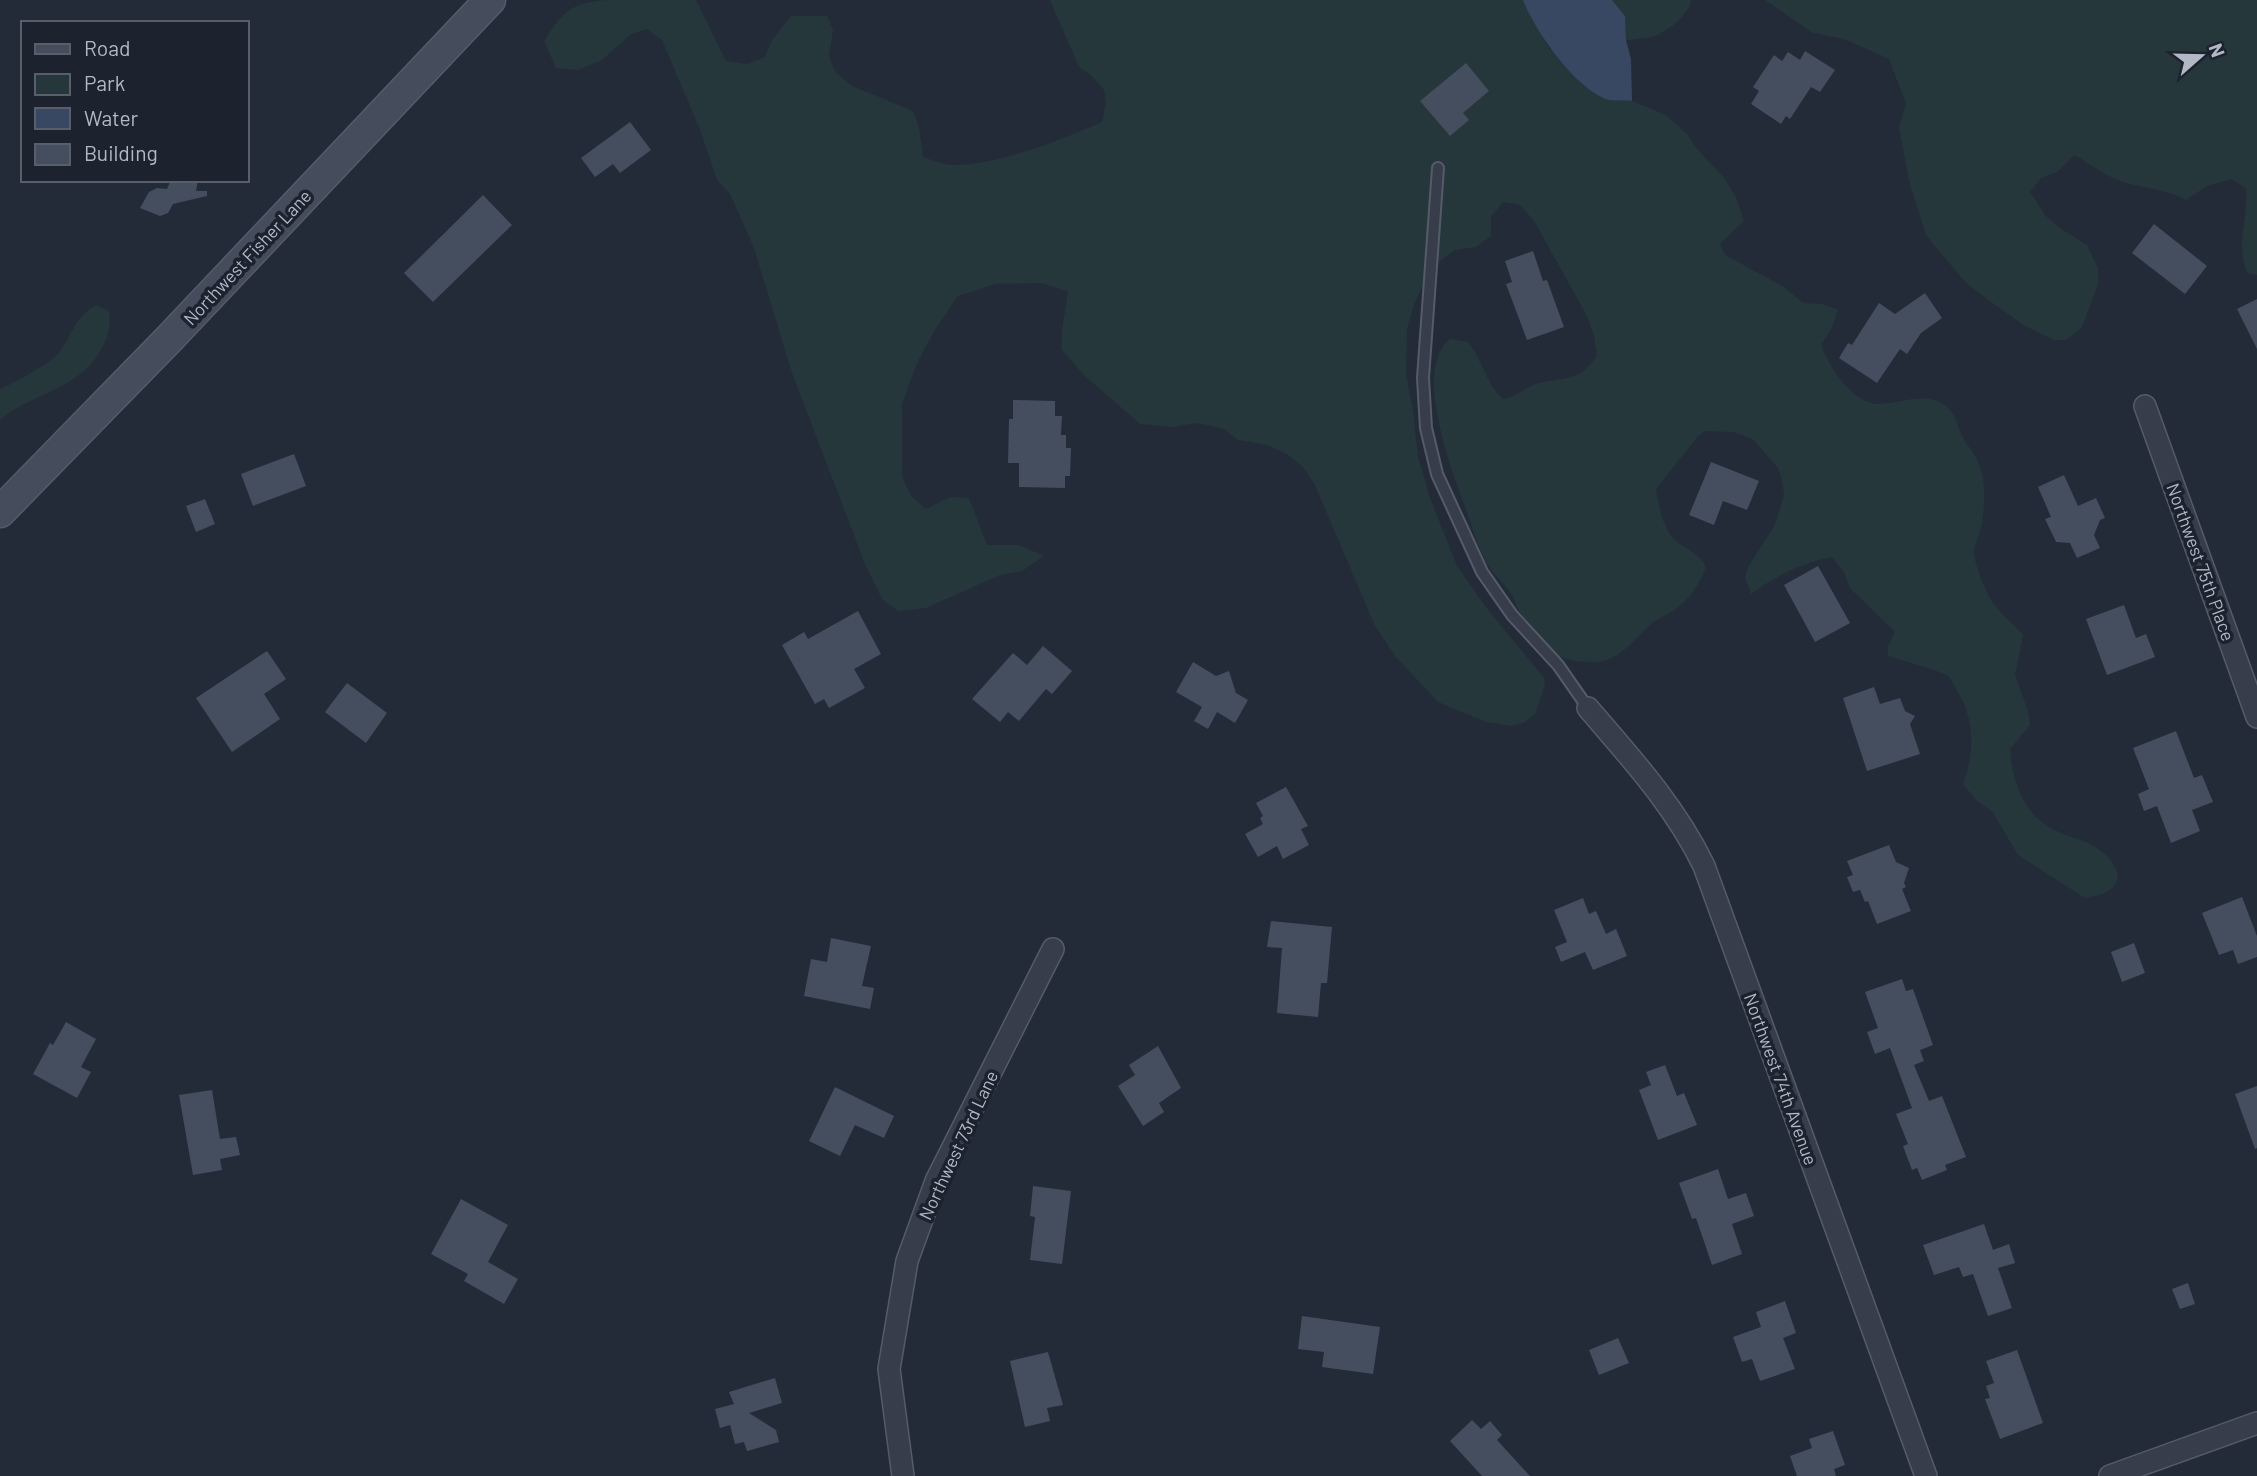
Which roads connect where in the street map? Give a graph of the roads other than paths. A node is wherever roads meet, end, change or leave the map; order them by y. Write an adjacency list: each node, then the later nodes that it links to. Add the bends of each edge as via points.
1 (490, 0): 4 (street, Northwest Fisher Lane)
2 (1438, 167): 5 (lane, via 1423,378 1426,428 1437,474 1482,572)
3 (2145, 406): 6 (street, Northwest 75th Place)
4 (0, 512)
5 (1588, 708): 10 (street, Northwest 74th Avenue, via 1661,795 1704,866)
6 (2257, 717)
7 (1053, 949): 9 (street, Northwest 73rd Lane, via 936,1181 907,1261 889,1369)
8 (2257, 1423): 11 (street)
9 (903, 1476)
10 (1926, 1476)
11 (2110, 1476)

